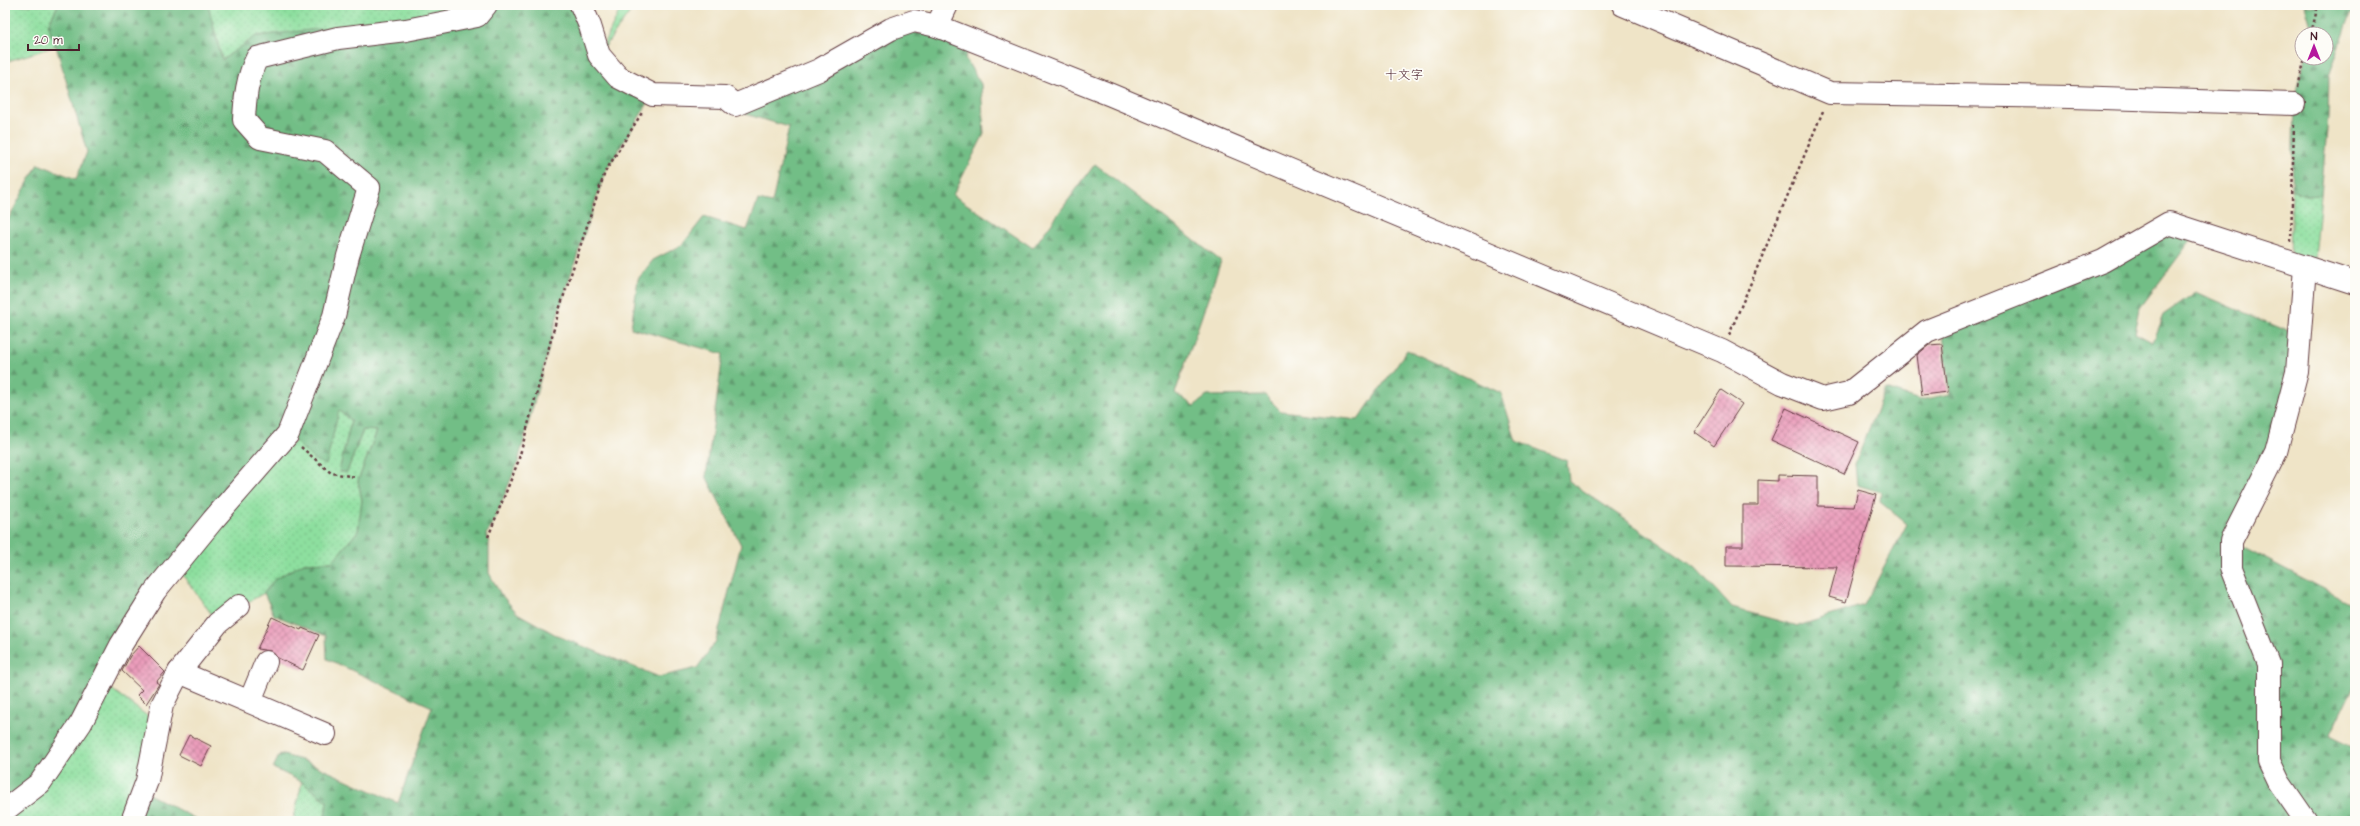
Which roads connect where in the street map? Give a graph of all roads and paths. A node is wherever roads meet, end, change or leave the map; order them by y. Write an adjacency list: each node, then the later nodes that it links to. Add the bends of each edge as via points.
1 (486, 5): 15 (street, via 477,16 406,30 338,38 257,58 250,73 244,120 260,138 325,151 369,188 348,256 334,316)
2 (581, 5): 10 (street, via 598,55 618,77)
3 (947, 5): 6 (street)
4 (1623, 5): 9 (street)
5 (2318, 5): 7 (path)
6 (937, 26): 10 (street, via 914,21 891,29 819,70 735,105 725,97); 14 (street, via 1111,95)
7 (2313, 26)
8 (2303, 66): 11 (path)
9 (1830, 94): 11 (street, via 2071,97); 14 (path)
10 (653, 95): 17 (path, via 605,172 560,310 518,462)
11 (2294, 104): 12 (path)
12 (2298, 264): 13 (street); 14 (street, via 2169,223 2102,261 1927,331 1849,393 1823,399 1782,384); 25 (street, via 2297,372 2276,452 2231,541 2231,568 2269,664 2269,761 2279,782)
13 (2355, 282)
14 (1722, 351)
15 (288, 434): 16 (path, via 331,473); 23 (street, via 155,591 121,645 81,723 40,783)
16 (355, 477)
17 (488, 537)
18 (239, 606): 20 (street, via 218,623)
19 (266, 662): 21 (street)
20 (179, 672): 21 (street); 24 (street, via 162,705 147,781)
21 (250, 701): 22 (street)
22 (325, 734)
23 (5, 810)
24 (132, 821)
25 (2306, 821)

